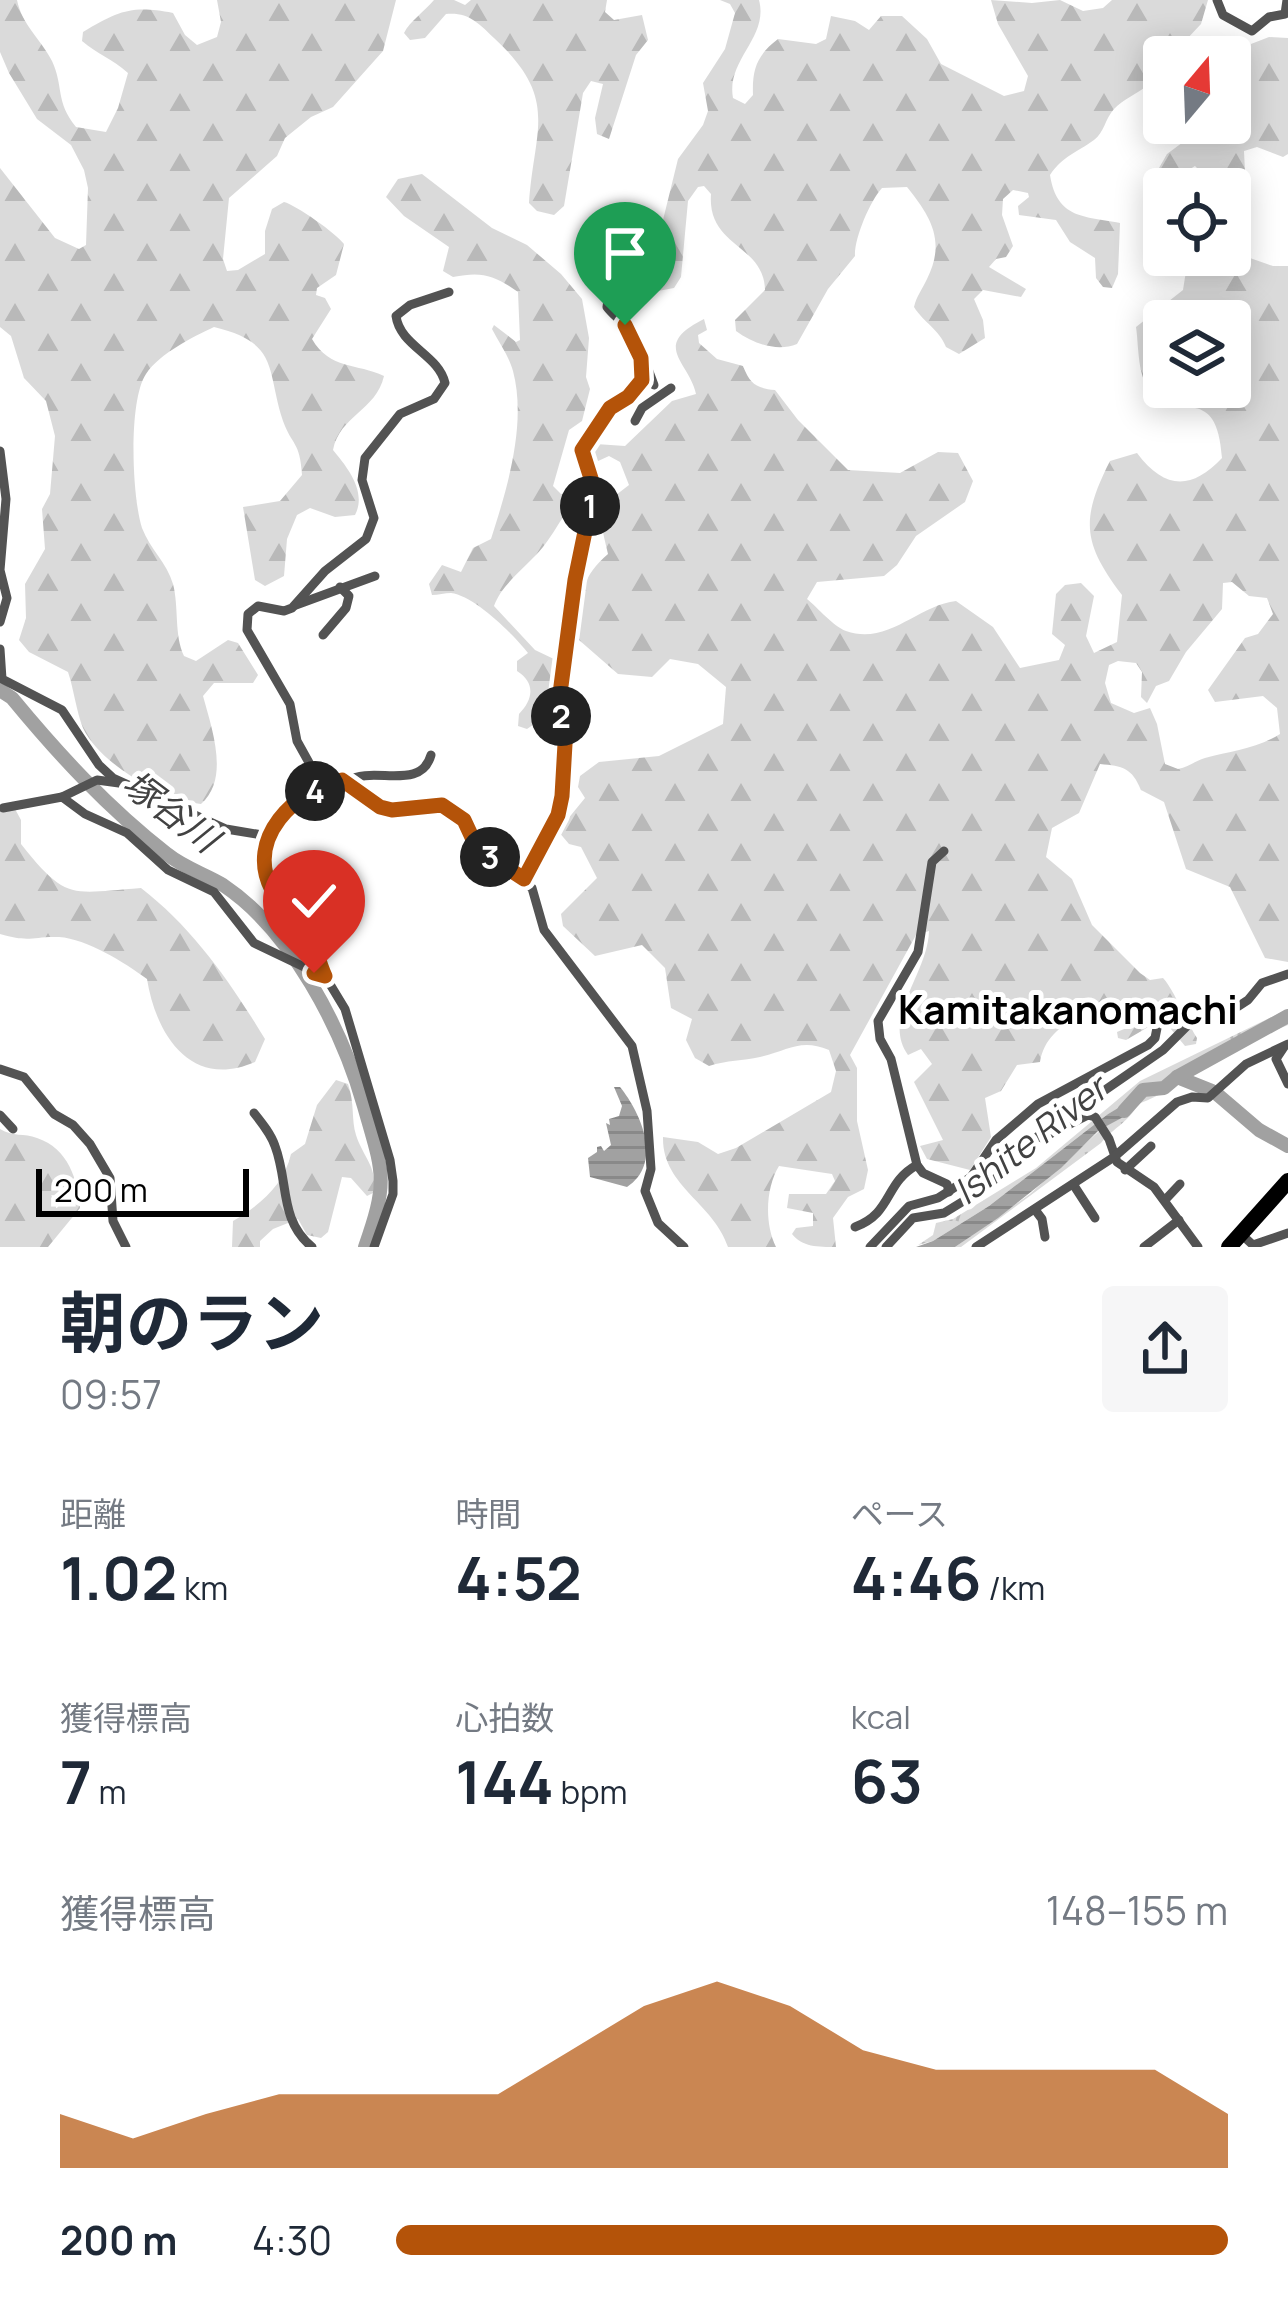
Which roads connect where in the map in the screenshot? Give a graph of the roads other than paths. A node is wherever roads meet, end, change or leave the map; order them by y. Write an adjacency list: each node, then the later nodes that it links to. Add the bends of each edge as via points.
1 (1217, 0): 2 (street, via 1223,15 1252,31 1285,14)
2 (1287, 0)
3 (618, 230): 5 (street, via 607,307)
4 (449, 292): 14 (street, via 401,310 396,322 441,368 443,390 400,414 365,458 373,528)
5 (643, 363): 6 (street); 8 (street)
6 (654, 385)
7 (671, 388): 9 (street)
8 (636, 389): 9 (street); 26 (street, via 610,408 582,450 594,488 559,701 562,796)
9 (646, 405): 10 (street)
10 (635, 421)
11 (0, 451): 15 (street, via 7,598)
12 (375, 576): 13 (street)
13 (340, 586): 14 (street); 16 (street, via 349,596 346,608)
14 (296, 605): 21 (street, via 258,606 246,622 286,692)
15 (0, 622)
16 (322, 635)
17 (0, 649): 19 (street, via 2,679 62,710 99,766)
18 (431, 755): 20 (street, via 415,775)
19 (124, 782): 22 (street, via 89,780); 24 (street, via 226,830)
20 (348, 782): 21 (street); 26 (street, via 380,807 454,811 477,848)
21 (314, 791): 24 (street, via 274,820)
22 (62, 797): 23 (street); 28 (street, via 214,892 248,937)
23 (3, 808)
24 (268, 836): 28 (street, via 269,884 307,926)
25 (944, 851): 41 (street, via 932,862 924,937 877,1029)
26 (524, 879): 60 (street, via 544,930 632,1046 647,1111 645,1191 658,1222)
27 (1288, 974): 38 (street, via 1262,983 1228,1013 1190,1023)
28 (325, 976): 59 (street, via 352,1029 390,1160 393,1194)
29 (1158, 1023): 47 (street, via 1148,1045 1038,1104)
30 (1286, 1045): 31 (street); 32 (street)
31 (1259, 1058): 32 (street); 40 (street, via 1208,1098 1178,1102)
32 (1276, 1059): 34 (street)
33 (0, 1069): 57 (street, via 25,1077 90,1144 110,1178 113,1221)
34 (1288, 1084)
35 (254, 1113): 58 (street, via 276,1147 289,1216)
36 (0, 1115): 37 (street)
37 (14, 1129)
38 (1037, 1137): 40 (street, via 1088,1115); 62 (street, via 988,1186 944,1213 913,1218)
39 (1150, 1146): 42 (street)
40 (1114, 1157): 42 (street); 45 (street)
41 (917, 1165): 43 (street); 53 (street, via 897,1181 879,1216)
42 (1126, 1170): 49 (street)
43 (932, 1178): 47 (street); 48 (street)
44 (1288, 1181): 56 (highway)
45 (1073, 1184): 50 (street); 51 (street)
46 (1180, 1184): 49 (street)
47 (950, 1192): 48 (street)
48 (928, 1199): 61 (street, via 909,1206)
49 (1165, 1200): 52 (street)
50 (1036, 1211): 54 (street); 63 (street)
51 (1095, 1218)
52 (1179, 1220): 64 (street); 65 (street)
53 (855, 1227)
54 (1045, 1237)
55 (1283, 1239): 56 (street)
56 (1235, 1241)
57 (126, 1247)
58 (312, 1247)
59 (374, 1247)
60 (684, 1247)
61 (870, 1247)
62 (886, 1247)
63 (976, 1247)
64 (1144, 1247)
65 (1198, 1247)

